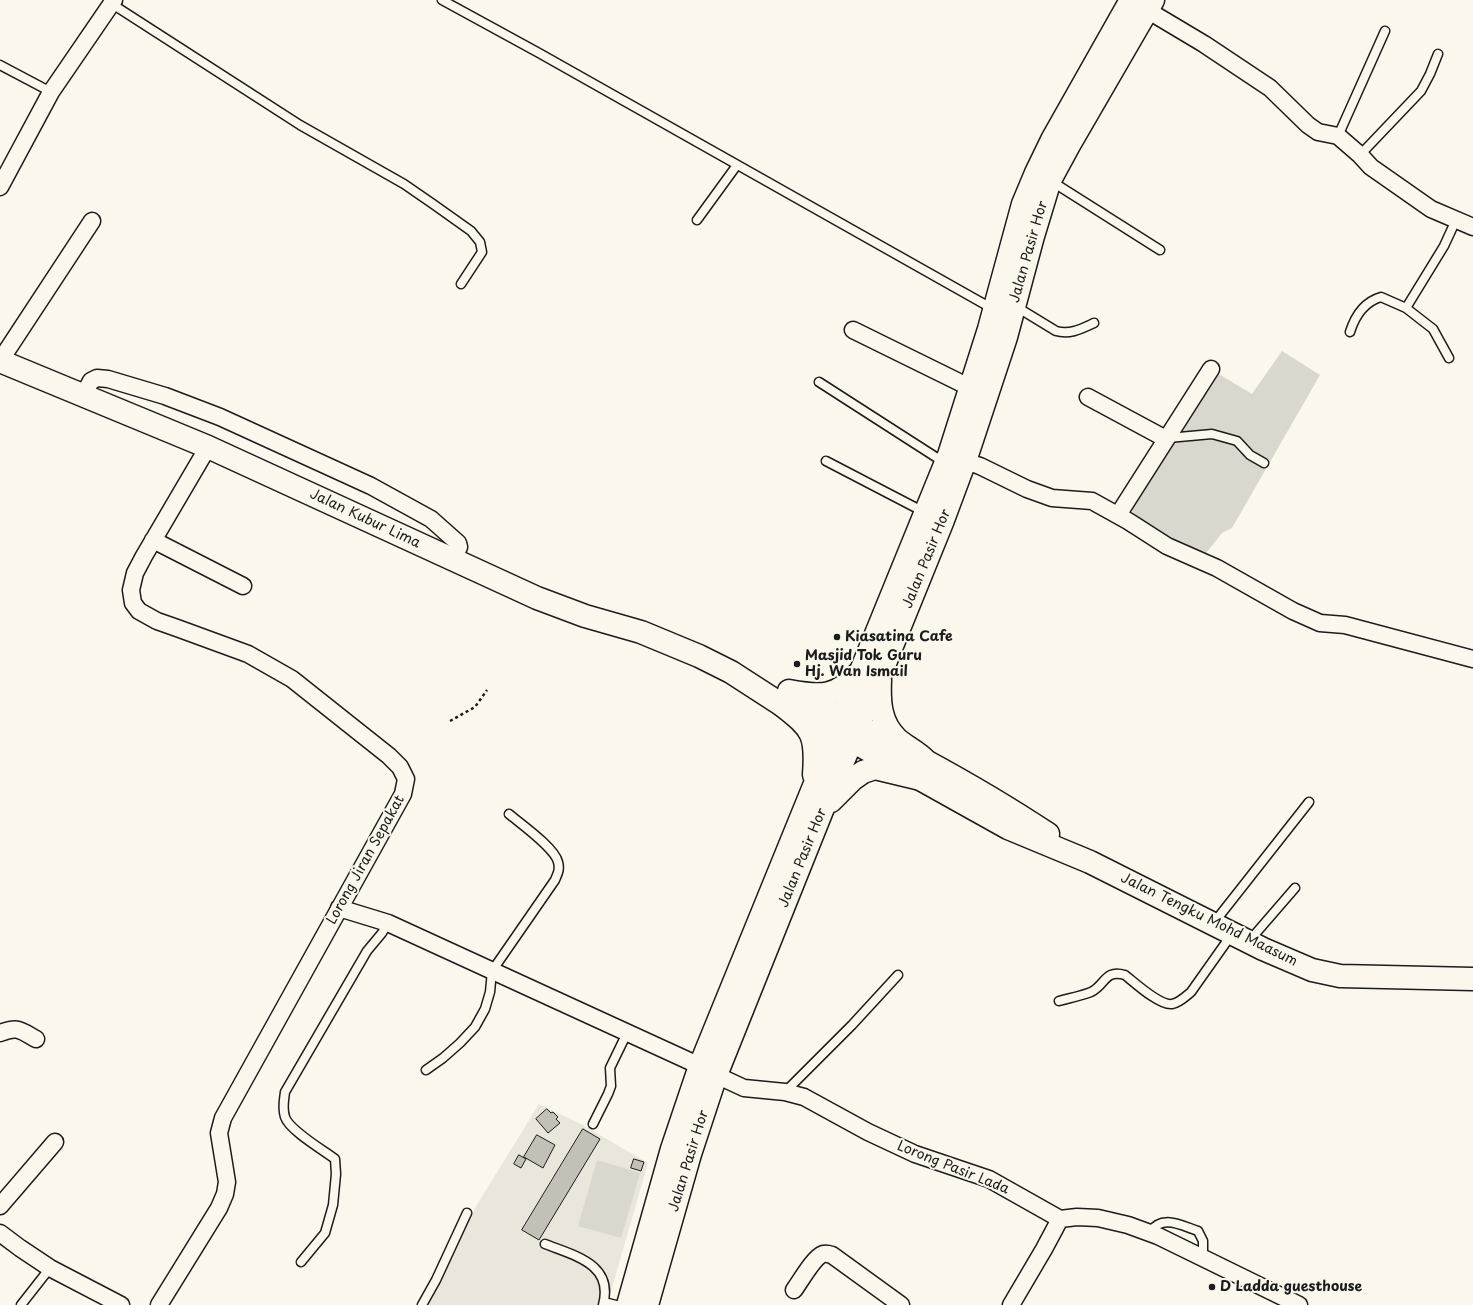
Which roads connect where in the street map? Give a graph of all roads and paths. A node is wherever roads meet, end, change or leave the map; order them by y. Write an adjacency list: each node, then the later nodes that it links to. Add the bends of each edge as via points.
1 (442, 0): 10 (lane)
2 (113, 2): 7 (street); 18 (lane, via 300,125 404,184 471,231 480,242 482,252)
3 (1143, 3): 8 (street, via 1270,88 1318,132); 11 (main road, Jalan Pasir Hor); 19 (main road, Jalan Pasir Hor, via 1052,140 1036,173 1023,204)
4 (1385, 31): 8 (lane)
5 (1438, 54): 9 (lane, via 1421,91)
6 (0, 65): 7 (lane)
7 (51, 92): 12 (street)
8 (1338, 136): 9 (street)
9 (1360, 155): 14 (street, via 1371,167 1432,209)
10 (737, 165): 13 (lane); 19 (lane)
11 (1050, 180): 17 (lane); 19 (main road, Jalan Pasir Hor, via 1033,236)
12 (0, 187)
13 (696, 220)
14 (1456, 220): 16 (street); 20 (lane, via 1444,246)
15 (92, 221): 25 (street)
16 (1473, 227)
17 (1160, 250)
18 (461, 284)
19 (1004, 308): 21 (lane, via 1063,333 1077,331); 28 (main road, Jalan Pasir Hor); 34 (main road, Jalan Pasir Hor, via 984,406)
20 (1406, 308): 23 (lane, via 1381,297 1374,299 1364,305); 24 (lane, via 1433,329)
21 (1094, 323)
22 (853, 330): 28 (street)
23 (1350, 332)
24 (1449, 358)
25 (0, 361): 29 (main road, Jalan Kubur Lima)
26 (1211, 369): 31 (street)
27 (819, 382): 34 (lane)
28 (971, 388): 34 (main road, Jalan Pasir Hor)
29 (83, 396): 32 (main road, Jalan Kubur Lima); 39 (street, via 91,381 97,378 108,379 165,396 220,417 371,486 431,519 458,543 459,547)
30 (1088, 397): 31 (street)
31 (1166, 439): 35 (lane, via 1212,434 1237,441 1250,455); 37 (street)
32 (208, 447): 38 (street, Lorong Jiran Sepakat); 39 (main road, Jalan Kubur Lima)
33 (826, 461): 36 (lane)
34 (955, 462): 36 (main road, Jalan Pasir Hor); 37 (street, via 980,466 1026,489 1052,498 1092,501); 42 (main road, Jalan Pasir Hor, via 943,520)
35 (1264, 463)
36 (926, 513): 42 (main road, Jalan Pasir Hor)
37 (1118, 515): 41 (street, via 1167,546 1217,568 1293,611 1320,623 1345,625)
38 (153, 540): 40 (street); 53 (street, Lorong Jiran Sepakat, via 135,573 131,590 133,603 139,611 248,654 292,679 400,767 406,779 403,794)
39 (453, 560): 44 (main road, Jalan Kubur Lima, via 536,598 585,616 641,632 699,656)
40 (244, 586)
41 (1473, 659)
42 (871, 672): 44 (main road, via 830,694); 46 (main road, Jalan Pasir Hor); 47 (main road, via 879,695 883,719 898,739 916,752)
43 (487, 690): 45 (path, via 475,707)
44 (785, 698): 46 (main road, Jalan Kubur Lima); 48 (main road, via 808,728 813,739)
45 (450, 721)
46 (847, 729): 47 (main road, Jalan Tengku Mohd Maasum); 48 (main road, Jalan Pasir Hor); 50 (main road, Jalan Pasir Hor)
47 (923, 770): 50 (main road, via 909,777 874,768 853,779); 55 (main road, Jalan Tengku Mohd Maasum, via 1008,828 1090,862)
48 (813, 789): 65 (main road, Jalan Pasir Hor)
49 (1310, 802): 55 (lane)
50 (823, 808): 65 (main road, Jalan Pasir Hor)
51 (509, 814): 57 (lane, via 553,851 559,869 555,880)
52 (1295, 888): 56 (lane)
53 (339, 908): 54 (street, Lorong Pasir Lada); 82 (street, Lorong Jiran Sepakat, via 223,1118 219,1133 227,1182 226,1194)
54 (388, 923): 57 (street, Lorong Pasir Lada); 76 (lane, via 367,950 285,1092 285,1118 293,1129 335,1159 333,1205 325,1233)
55 (1213, 924): 56 (main road, Jalan Tengku Mohd Maasum)
56 (1240, 938): 59 (main road, Jalan Tengku Mohd Maasum, via 1312,970 1340,976); 60 (lane, via 1182,1000 1173,1004 1164,1003 1125,975 1118,973 1110,974 1092,991)
57 (492, 971): 62 (street, Lorong Pasir Lada); 64 (lane, via 485,1009 474,1027 460,1043)
58 (898, 975): 66 (lane)
59 (1473, 979)
60 (1060, 1001)
61 (0, 1032): 63 (street, via 19,1029)
62 (627, 1033): 65 (street, Lorong Pasir Lada); 67 (lane, via 610,1068 608,1094)
63 (36, 1039)
64 (426, 1070)
65 (708, 1070): 66 (street, Lorong Pasir Lada, via 744,1088); 85 (main road, Jalan Pasir Hor, via 672,1149); 86 (main road, Jalan Pasir Hor, via 690,1154)
66 (785, 1092): 71 (street, Lorong Pasir Lada, via 804,1097 915,1154 989,1179)
67 (593, 1124)
68 (55, 1142): 69 (street)
69 (0, 1206)
70 (467, 1213): 83 (lane)
71 (1060, 1219): 73 (street, via 1098,1218); 88 (street)
72 (0, 1233): 77 (street)
73 (1149, 1233): 75 (street); 75 (lane, via 1161,1222 1198,1231 1203,1241)
74 (545, 1244): 79 (lane, via 592,1265 603,1278)
75 (1202, 1258): 89 (street)
76 (301, 1262)
77 (50, 1268): 80 (lane); 81 (street)
78 (794, 1290): 87 (street, via 821,1254 827,1253)
79 (603, 1303): 84 (lane)
80 (21, 1305)
81 (121, 1305)
82 (159, 1305)
83 (422, 1305)
84 (616, 1305)
85 (628, 1305)
86 (648, 1305)
87 (901, 1305)
88 (1011, 1305)
89 (1299, 1305)

